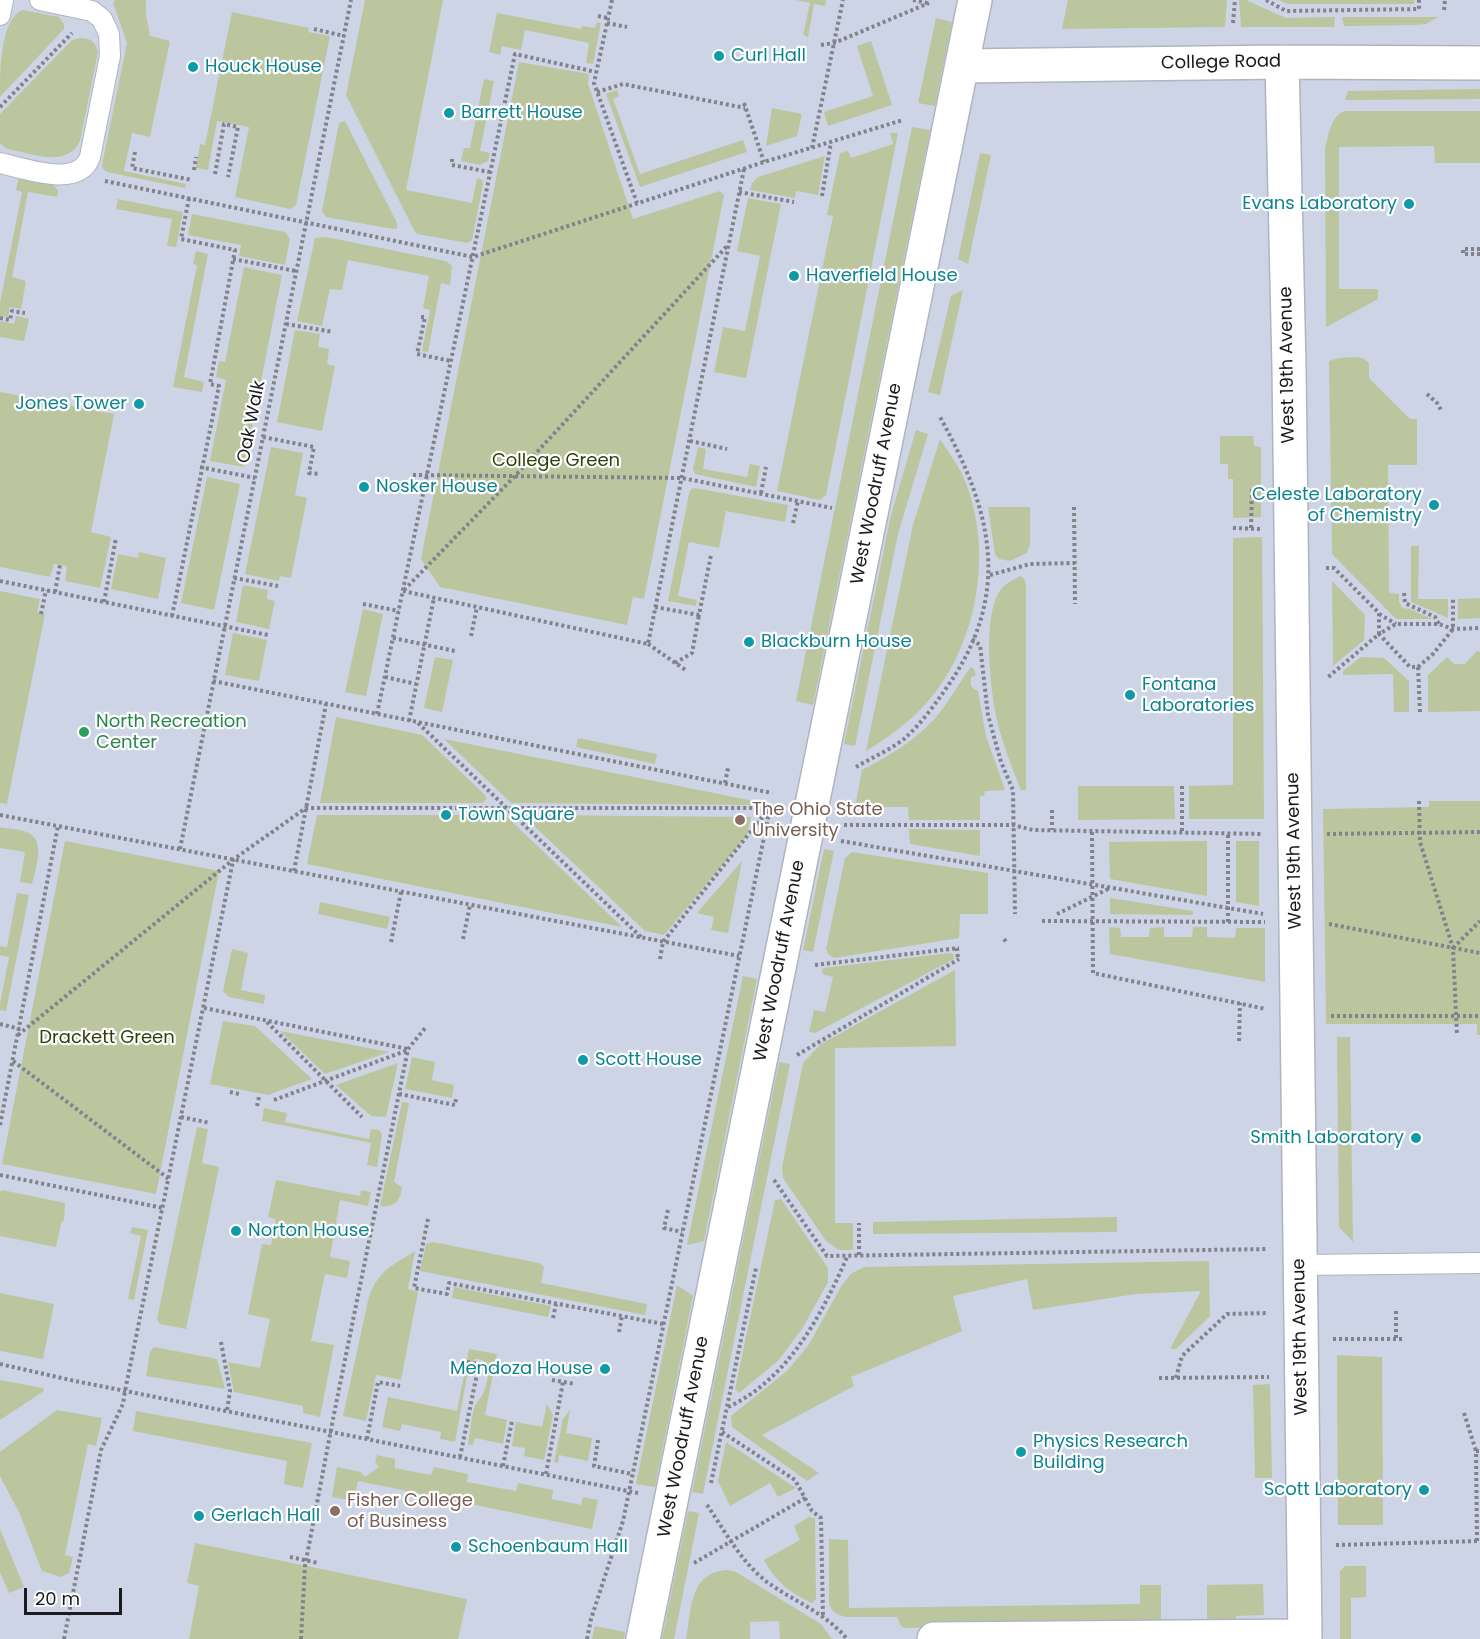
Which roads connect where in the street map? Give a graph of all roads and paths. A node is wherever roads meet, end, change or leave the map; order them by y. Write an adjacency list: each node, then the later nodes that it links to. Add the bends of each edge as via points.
1 (3, 0): 14 (lane)
2 (39, 0): 13 (lane)
3 (351, 0): 20 (path, Oak Walk)
4 (612, 0): 16 (path)
5 (843, 0): 21 (path)
6 (913, 0): 21 (path, via 929,3)
7 (975, 0): 25 (street, West Woodruff Avenue)
8 (1235, 0): 17 (path)
9 (1266, 0): 10 (path, via 1286,11 1419,9)
10 (1419, 0)
11 (1445, 0): 12 (path)
12 (1444, 10)
13 (92, 11): 28 (path); 36 (lane, via 102,19 109,34 110,56 87,166 68,175 54,175)
14 (0, 15)
15 (598, 16): 16 (path)
16 (607, 20): 18 (path); 26 (path)
17 (1233, 23)
18 (627, 27)
19 (314, 28): 20 (path)
20 (344, 36): 49 (path, Oak Walk)
21 (834, 43): 22 (path); 31 (path)
22 (820, 45)
23 (1282, 62): 24 (street, College Road); 25 (street, College Road); 224 (street, West 19th Avenue, via 1288,347)
24 (1480, 63)
25 (962, 66): 283 (street, West Woodruff Avenue)
26 (596, 72): 27 (path); 39 (path, via 514,54)
27 (597, 92): 35 (path, via 623,84 745,105); 48 (path)
28 (0, 107)
29 (903, 120): 30 (path)
30 (831, 142): 31 (path); 45 (path)
31 (812, 148): 35 (path)
32 (135, 152): 43 (path, via 132,168)
33 (196, 157): 38 (path)
34 (452, 159): 39 (path, via 452,165)
35 (764, 162): 37 (path)
36 (0, 163)
37 (744, 169): 44 (path); 48 (path)
38 (194, 170)
39 (490, 172): 53 (path)
40 (215, 174): 41 (path, via 225,124 238,127)
41 (228, 177)
42 (96, 179): 46 (path)
43 (192, 180)
44 (739, 192): 47 (path); 50 (path)
45 (822, 196)
46 (189, 198): 49 (path); 54 (path, via 181,239 235,250)
47 (794, 202)
48 (637, 203): 53 (path)
49 (306, 222): 53 (path); 55 (path, Oak Walk)
50 (729, 244): 66 (path); 73 (path)
51 (1480, 249): 52 (path, via 1463,249 1463,254)
52 (1480, 254)
53 (473, 257): 61 (path)
54 (233, 260): 55 (path); 68 (path, via 210,384 219,386)
55 (296, 271): 59 (path, Oak Walk)
56 (25, 314): 58 (path, via 12,311 10,320)
57 (421, 317): 61 (path, via 425,317 417,354)
58 (0, 318)
59 (286, 324): 60 (path); 65 (path, Oak Walk)
60 (333, 332)
61 (451, 361): 72 (path)
62 (1427, 394): 63 (path)
63 (1441, 410)
64 (940, 417): 88 (path, via 962,456 977,495 988,540)
65 (263, 437): 70 (path, via 314,447 309,473); 74 (path, Oak Walk)
66 (690, 441): 67 (path); 75 (path)
67 (727, 449)
68 (202, 467): 74 (path); 107 (path)
69 (766, 467): 77 (path)
70 (319, 474)
71 (413, 476): 72 (path)
72 (427, 477): 73 (path); 93 (path)
73 (514, 477): 75 (path); 93 (path)
74 (255, 478): 89 (path, Oak Walk)
75 (682, 478): 77 (path); 102 (path)
76 (1269, 488): 82 (path, via 1252,488 1251,528)
77 (761, 493): 78 (path)
78 (798, 501): 80 (path); 81 (path)
79 (1074, 507): 85 (path)
80 (832, 508)
81 (793, 524)
82 (1233, 528)
83 (116, 537): 98 (path)
84 (711, 555): 106 (path)
85 (1075, 563): 88 (path, via 1030,564); 100 (path)
86 (60, 565): 94 (path)
87 (1326, 568): 104 (path, via 1334,568)
88 (990, 574): 117 (path)
89 (234, 578): 91 (path); 110 (path, Oak Walk)
90 (0, 581): 92 (path)
91 (278, 586)
92 (46, 590): 94 (path); 105 (path)
93 (403, 591): 96 (path); 103 (path)
94 (55, 592): 98 (path)
95 (1404, 594): 109 (path, via 1405,603 1435,617)
96 (434, 598): 101 (path); 119 (path)
97 (1453, 598): 112 (path)
98 (104, 602): 107 (path)
99 (363, 604): 103 (path)
100 (1075, 604)
101 (477, 607): 115 (path); 118 (path)
102 (656, 608): 106 (path); 118 (path)
103 (399, 611): 116 (path)
104 (1379, 613): 108 (path); 113 (path)
105 (41, 614)
106 (699, 615): 121 (path, via 692,653)
107 (172, 616): 110 (path)
108 (1396, 624): 109 (path); 113 (path)
109 (1439, 624): 112 (path)
110 (225, 627): 114 (path); 126 (path, Oak Walk)
111 (1480, 628): 112 (path)
112 (1453, 629): 122 (path)
113 (1378, 634): 122 (path, via 1410,668); 125 (path)
114 (268, 635)
115 (471, 636)
116 (393, 638): 119 (path); 124 (path)
117 (972, 639): 133 (path, via 960,668 925,716 903,739); 145 (path, via 980,645 988,715 1013,790)
118 (648, 644): 121 (path)
119 (424, 645): 120 (path); 127 (path)
120 (455, 651)
121 (675, 663): 123 (path)
122 (1419, 667): 129 (path)
123 (687, 671)
124 (385, 677): 127 (path); 130 (path)
125 (1326, 678)
126 (213, 681): 128 (path); 156 (path, Oak Walk)
127 (416, 684): 131 (path)
128 (326, 704): 130 (path); 140 (path)
129 (1420, 712)
130 (377, 714): 131 (path)
131 (409, 720): 132 (path)
132 (417, 722): 135 (path); 139 (path)
133 (856, 767)
134 (728, 768): 135 (path)
135 (725, 783): 137 (path)
136 (1182, 786): 150 (path)
137 (772, 793)
138 (1419, 801): 151 (path)
139 (505, 807): 140 (path); 141 (path); 176 (path)
140 (306, 808): 157 (path); 158 (path)
141 (770, 808): 178 (path); 181 (path)
142 (1052, 810): 147 (path)
143 (0, 815): 146 (path)
144 (844, 825): 145 (path)
145 (1013, 825): 147 (path); 159 (path)
146 (58, 826): 156 (path); 193 (path)
147 (1052, 831): 148 (path)
148 (1092, 832): 150 (path); 160 (path)
149 (1480, 832): 151 (path)
150 (1182, 833): 152 (path)
151 (1419, 833): 154 (path); 179 (path)
152 (1228, 834): 153 (path); 165 (path)
153 (1273, 834)
154 (1326, 834)
155 (841, 842): 159 (path)
156 (180, 849): 157 (path)
157 (234, 860): 158 (path); 185 (path); 194 (path)
158 (294, 871): 162 (path)
159 (1014, 871): 160 (path); 166 (path)
160 (1092, 884): 161 (path); 163 (path)
161 (1110, 888): 163 (path); 165 (path)
162 (401, 892): 164 (path); 177 (path)
163 (1092, 898): 167 (path); 170 (path)
164 (470, 905): 175 (path); 176 (path)
165 (1228, 908): 168 (path); 172 (path)
166 (1015, 914)
167 (1057, 914)
168 (1274, 916)
169 (1042, 921): 170 (path)
170 (1092, 921): 172 (path); 184 (path, via 1093,973)
171 (1480, 921): 179 (path)
172 (1228, 922): 173 (path)
173 (1274, 922)
174 (1328, 924): 179 (path)
175 (463, 939)
176 (643, 939): 178 (path)
177 (391, 942)
178 (663, 942): 181 (path); 182 (path)
179 (1453, 948): 180 (path); 187 (path)
180 (1480, 953)
181 (739, 956): 221 (path)
182 (660, 959)
183 (815, 965): 198 (path, via 958,948 958,960)
184 (1240, 1003): 186 (path); 196 (path)
185 (204, 1008): 190 (path); 208 (path)
186 (1275, 1011)
187 (1456, 1016): 188 (path); 189 (path); 195 (path)
188 (1480, 1016)
189 (1330, 1017)
190 (266, 1021): 197 (path); 200 (path)
191 (0, 1024): 193 (path)
192 (426, 1027): 197 (path)
193 (20, 1029): 194 (path)
194 (18, 1035): 199 (path)
195 (1457, 1035)
196 (1239, 1041)
197 (408, 1049): 200 (path); 203 (path)
198 (796, 1055)
199 (13, 1061): 211 (path); 213 (path)
200 (326, 1081): 206 (path); 209 (path)
201 (231, 1092): 202 (path)
202 (239, 1094)
203 (399, 1094): 205 (path, via 455,1105); 254 (path)
204 (259, 1097): 207 (path)
205 (456, 1099)
206 (274, 1100)
207 (257, 1106)
208 (181, 1117): 210 (path); 213 (path)
209 (362, 1117)
210 (210, 1123)
211 (0, 1125)
212 (0, 1175): 215 (path)
213 (169, 1179): 217 (path)
214 (774, 1180): 222 (path, via 827,1256)
215 (104, 1196): 216 (path); 217 (path)
216 (102, 1204)
217 (163, 1208): 249 (path)
218 (668, 1210): 221 (path, via 664,1228)
219 (428, 1219): 227 (path, via 414,1288 446,1295 449,1283)
220 (859, 1223): 223 (path)
221 (682, 1232): 232 (path)
222 (848, 1255): 223 (path); 250 (path, via 828,1301 790,1357 742,1400)
223 (859, 1255): 224 (path)
224 (1289, 1257): 225 (lane); 279 (street, West 19th Avenue)
225 (1480, 1263)
226 (756, 1268): 250 (path)
227 (556, 1304): 230 (path); 231 (path)
228 (1396, 1311): 235 (path)
229 (1279, 1313): 244 (path, via 1227,1314 1182,1356)
230 (622, 1316): 232 (path); 233 (path)
231 (553, 1318)
232 (663, 1324): 262 (path)
233 (619, 1332)
234 (1329, 1339): 235 (path)
235 (1396, 1339): 236 (path)
236 (1405, 1339)
237 (222, 1342): 251 (path, via 230,1392)
238 (467, 1362): 240 (path)
239 (0, 1364): 249 (path)
240 (479, 1364): 241 (path); 259 (path)
241 (495, 1367)
242 (1280, 1377): 244 (path)
243 (1159, 1378): 244 (path)
244 (1176, 1378)
245 (552, 1380): 246 (path)
246 (564, 1382): 247 (path); 261 (path)
247 (575, 1384)
248 (400, 1386): 256 (path, via 378,1382)
249 (125, 1391): 251 (path); 280 (path, via 123,1404 101,1450)
250 (727, 1407): 255 (path)
251 (226, 1411): 254 (path)
252 (1464, 1413): 258 (path)
253 (512, 1421): 260 (path)
254 (331, 1432): 256 (path); 274 (path)
255 (722, 1432): 263 (path); 266 (path, via 795,1480)
256 (367, 1439): 259 (path)
257 (598, 1440): 262 (path, via 594,1466)
258 (1478, 1451): 270 (path)
259 (460, 1457): 260 (path)
260 (503, 1466): 261 (path)
261 (546, 1474): 264 (path)
262 (632, 1474): 264 (path)
263 (711, 1484)
264 (629, 1491): 282 (path)
265 (709, 1494): 267 (path)
266 (806, 1497): 269 (path); 278 (path, via 821,1518)
267 (707, 1505): 268 (path); 269 (path)
268 (704, 1516)
269 (731, 1541): 276 (path); 278 (path, via 756,1573)
270 (1479, 1541): 271 (path)
271 (1333, 1545)
272 (697, 1551): 276 (path)
273 (290, 1557): 274 (path)
274 (307, 1560): 275 (path); 281 (path)
275 (318, 1563)
276 (694, 1563): 277 (path)
277 (692, 1574)
278 (823, 1617): 284 (path)
279 (1305, 1637): 285 (street)
280 (64, 1639)
281 (301, 1639)
282 (587, 1639)
283 (643, 1639)
284 (847, 1639)
285 (934, 1639)

